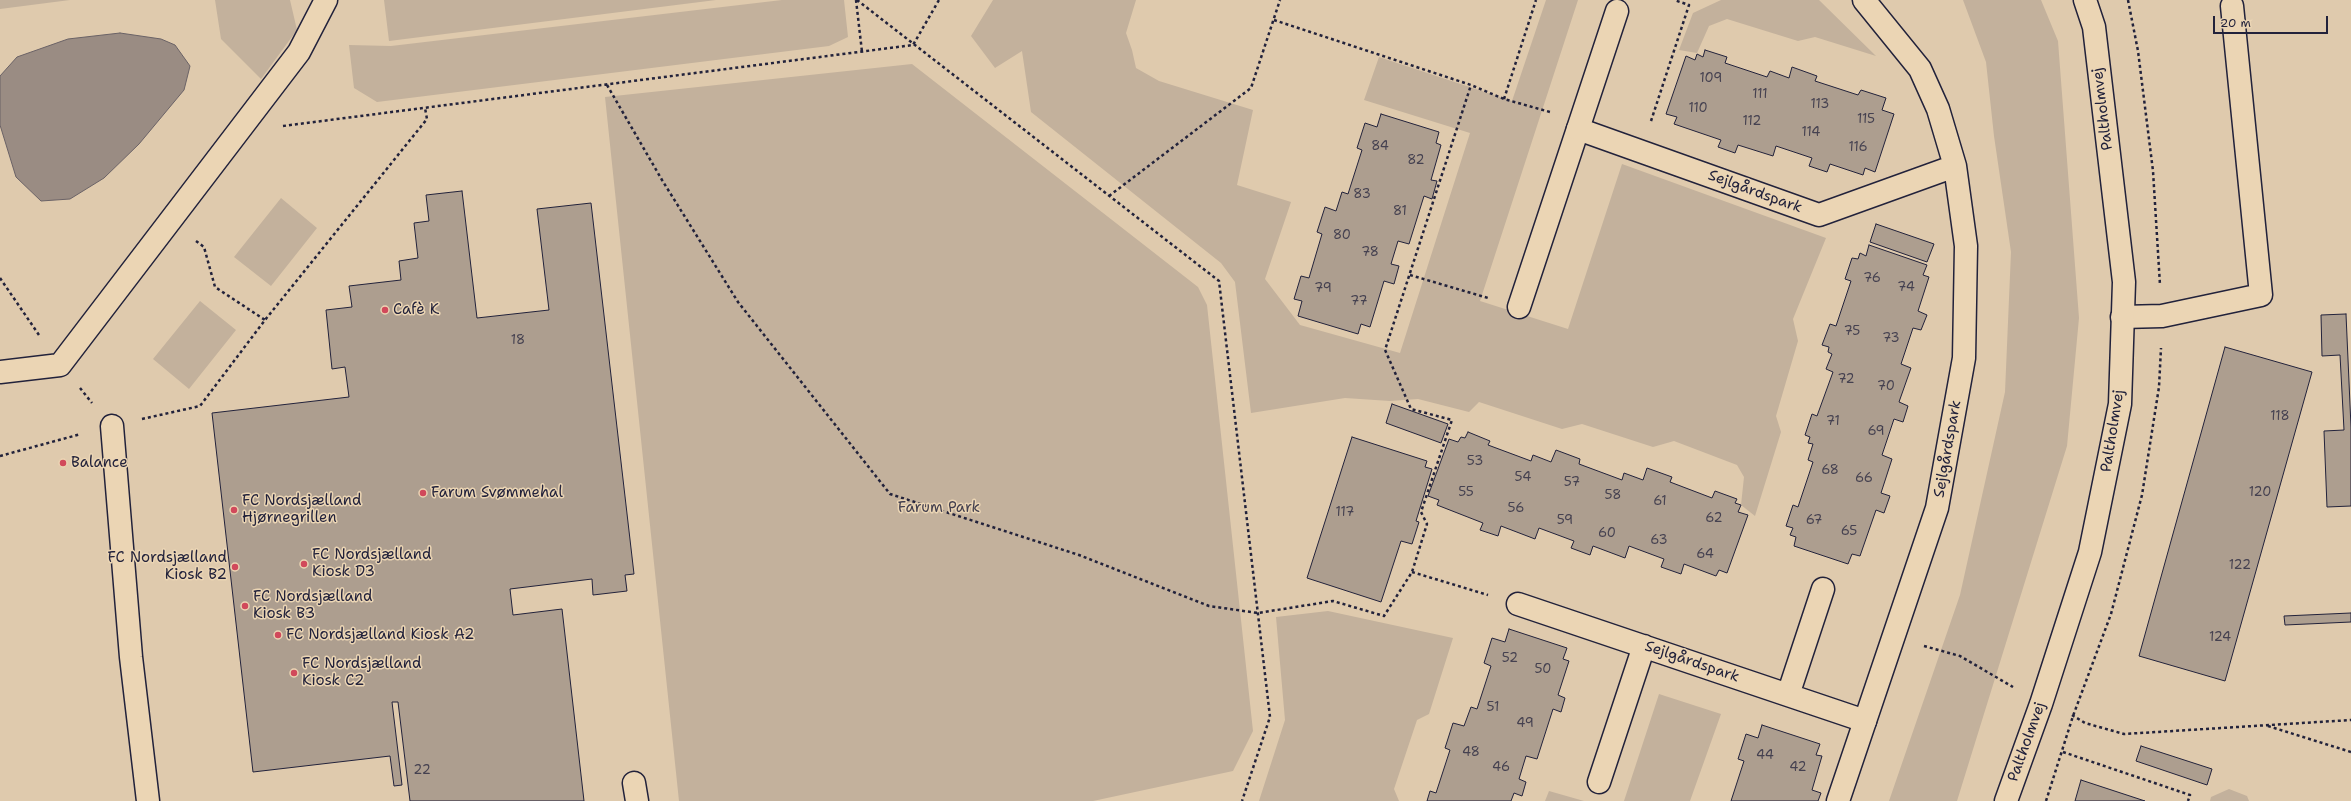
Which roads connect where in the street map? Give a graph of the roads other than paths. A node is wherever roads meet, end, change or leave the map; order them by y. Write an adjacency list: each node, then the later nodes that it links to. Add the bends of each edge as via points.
1 (326, 0): 10 (street, via 299,52 60,365)
2 (1864, 0): 7 (street, Sejlgårdspark, via 1920,69 1938,109)
3 (2085, 0): 9 (street, Paltholmvej, via 2094,27 2123,274)
4 (2232, 6): 9 (street, via 2261,295 2162,316)
5 (1616, 11): 6 (street)
6 (1579, 125): 7 (street, Sejlgårdspark, via 1641,152 1819,215); 8 (street)
7 (1955, 166): 16 (street, Sejlgårdspark, via 1966,246 1964,358 1937,508)
8 (1519, 307)
9 (2122, 317): 20 (street, Paltholmvej, via 2120,404 2090,552 2041,704)
10 (0, 372)
11 (112, 426): 18 (street, via 130,657)
12 (1823, 589): 15 (street)
13 (1518, 604): 14 (street, Sejlgårdspark)
14 (1644, 646): 15 (street, Sejlgårdspark); 17 (street)
15 (1788, 695): 16 (street, Sejlgårdspark)
16 (1865, 721): 19 (street, Sejlgårdspark)
17 (1599, 782)
18 (148, 801)
19 (1838, 801)
20 (2006, 801)

